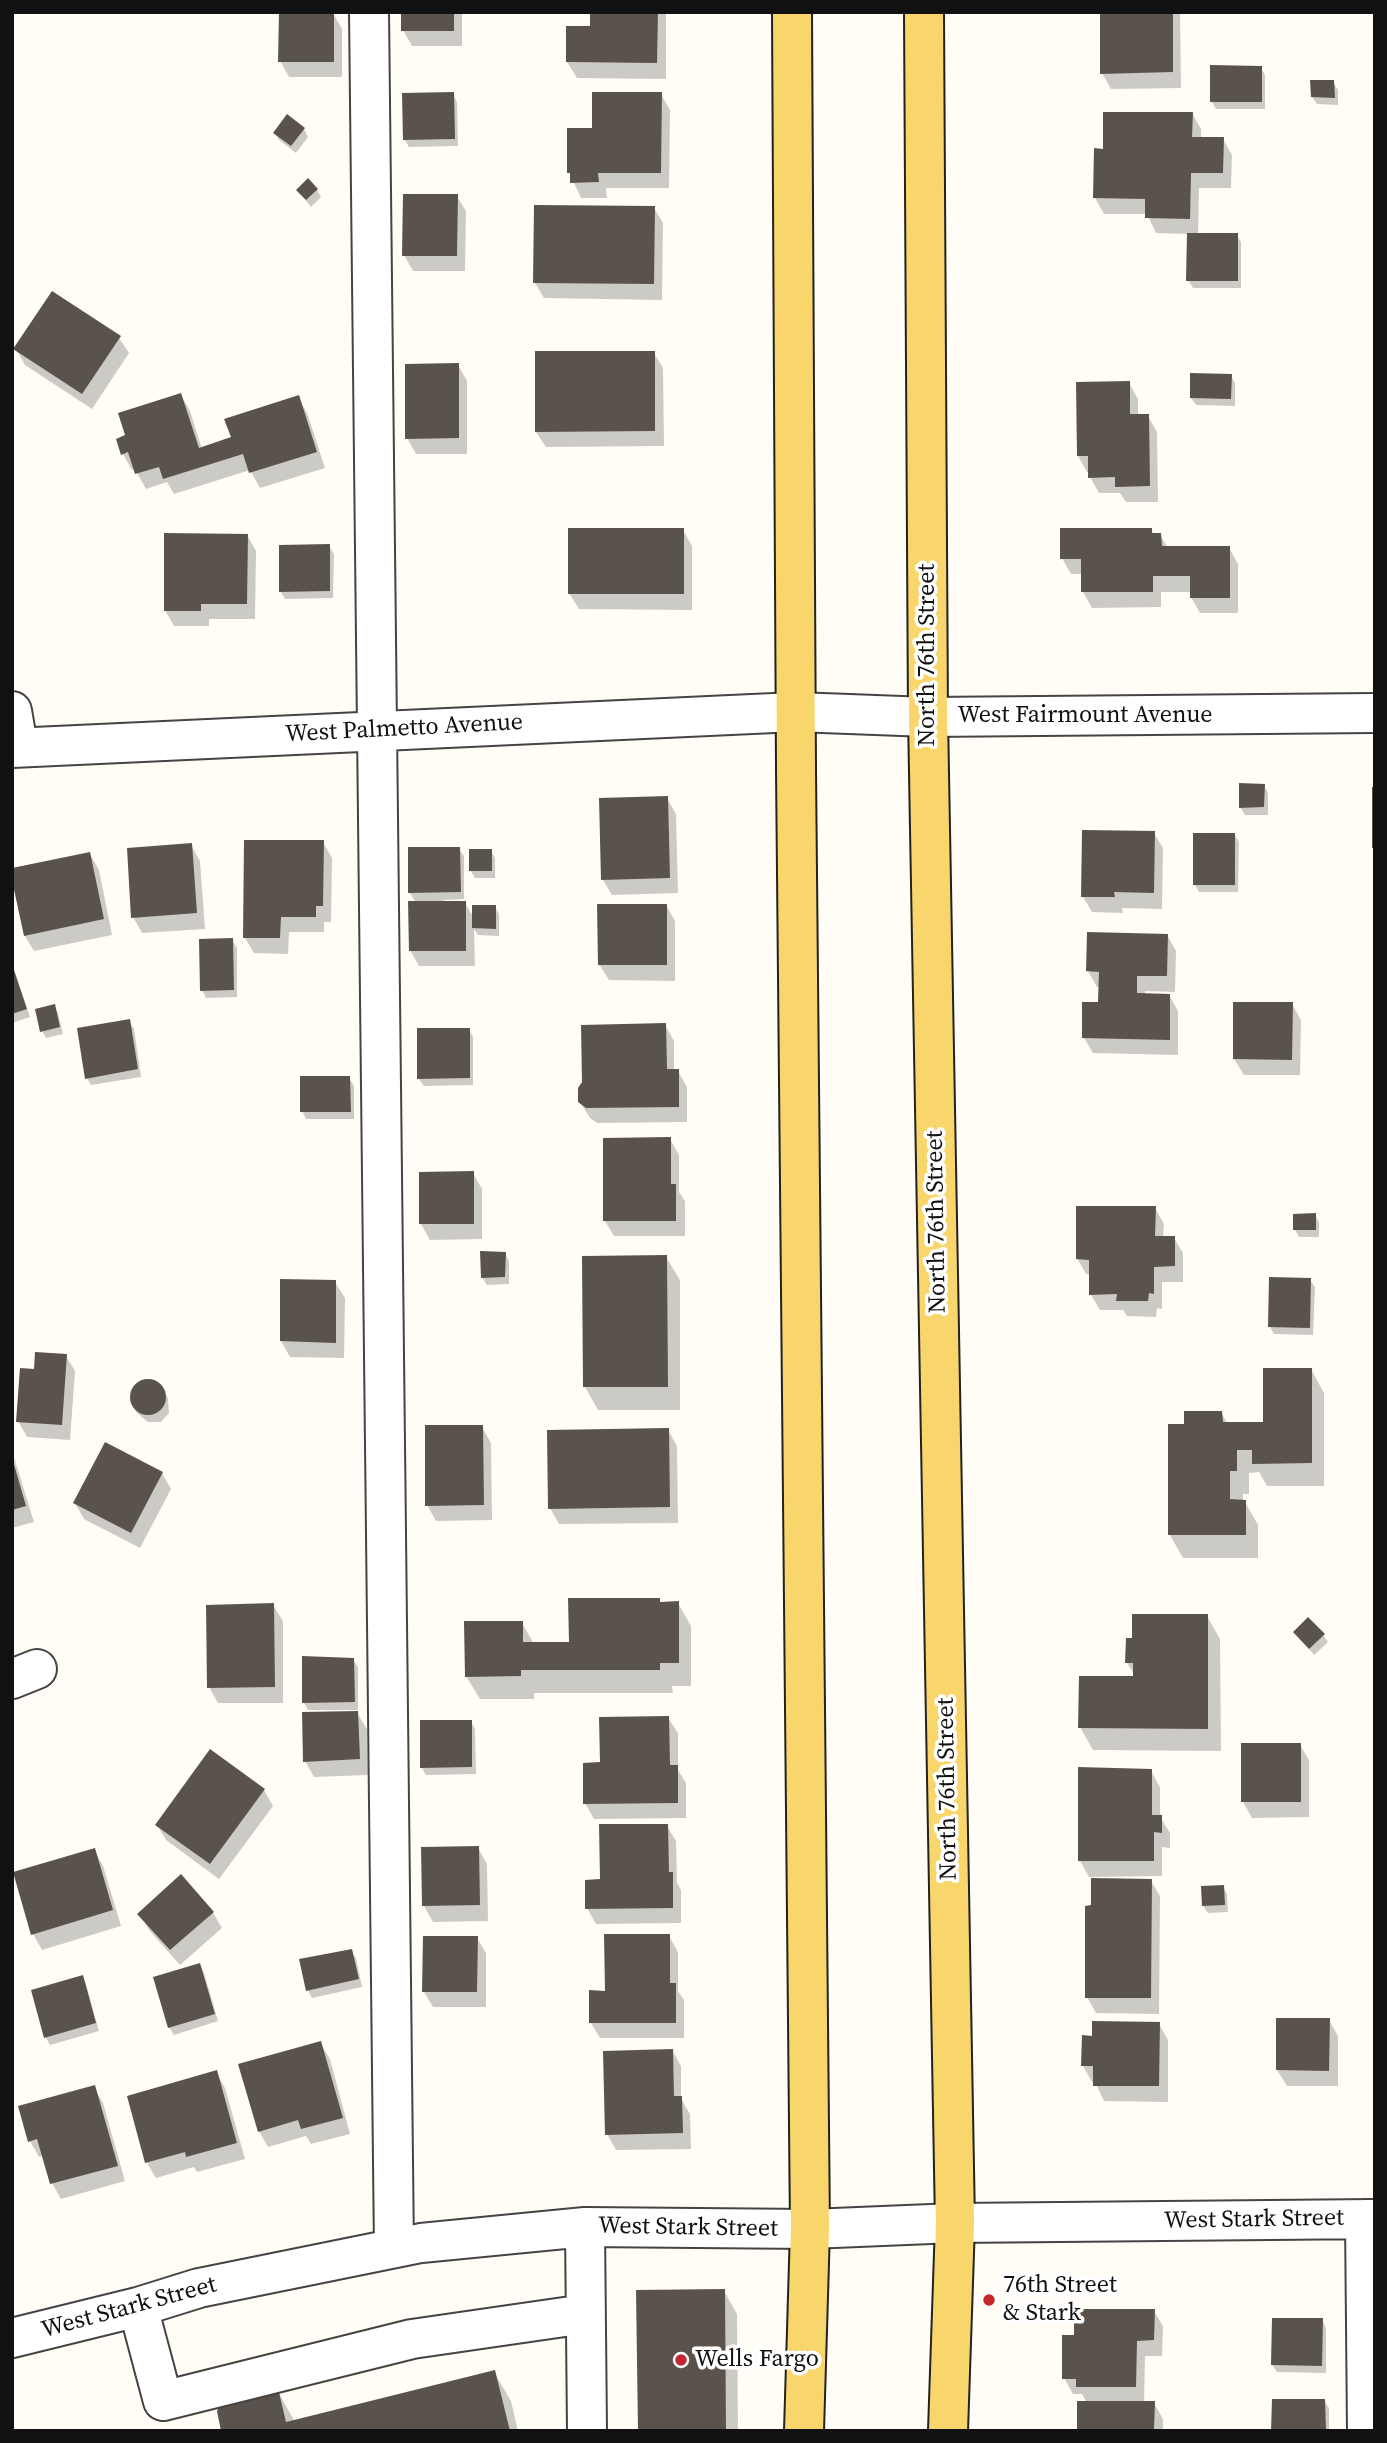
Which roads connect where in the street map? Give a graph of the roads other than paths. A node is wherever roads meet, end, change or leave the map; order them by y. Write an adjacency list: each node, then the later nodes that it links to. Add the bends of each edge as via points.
1 (369, 12): 7 (street)
2 (792, 12): 4 (main road)
3 (924, 12): 6 (main road, North 76th Street)
4 (796, 712): 6 (street, West Fairmount Avenue); 7 (street, West Palmetto Avenue); 12 (main road)
5 (1375, 713): 6 (street, West Fairmount Avenue)
6 (928, 717): 10 (main road, North 76th Street)
7 (377, 731): 8 (street, West Palmetto Avenue); 13 (street)
8 (14, 735)
9 (1370, 2219): 10 (street, West Stark Street); 20 (street)
10 (955, 2223): 12 (street, West Stark Street); 19 (main road, North 76th Street)
11 (585, 2227): 12 (street, West Stark Street); 13 (street, West Stark Street); 15 (street)
12 (810, 2229): 18 (main road)
13 (394, 2248): 14 (street, West Stark Street, via 199,2288)
14 (138, 2307): 15 (street, via 163,2401 412,2339); 16 (street, West Stark Street)
15 (585, 2314): 17 (street)
16 (12, 2338)
17 (587, 2431)
18 (804, 2431)
19 (948, 2431)
20 (1367, 2431)

